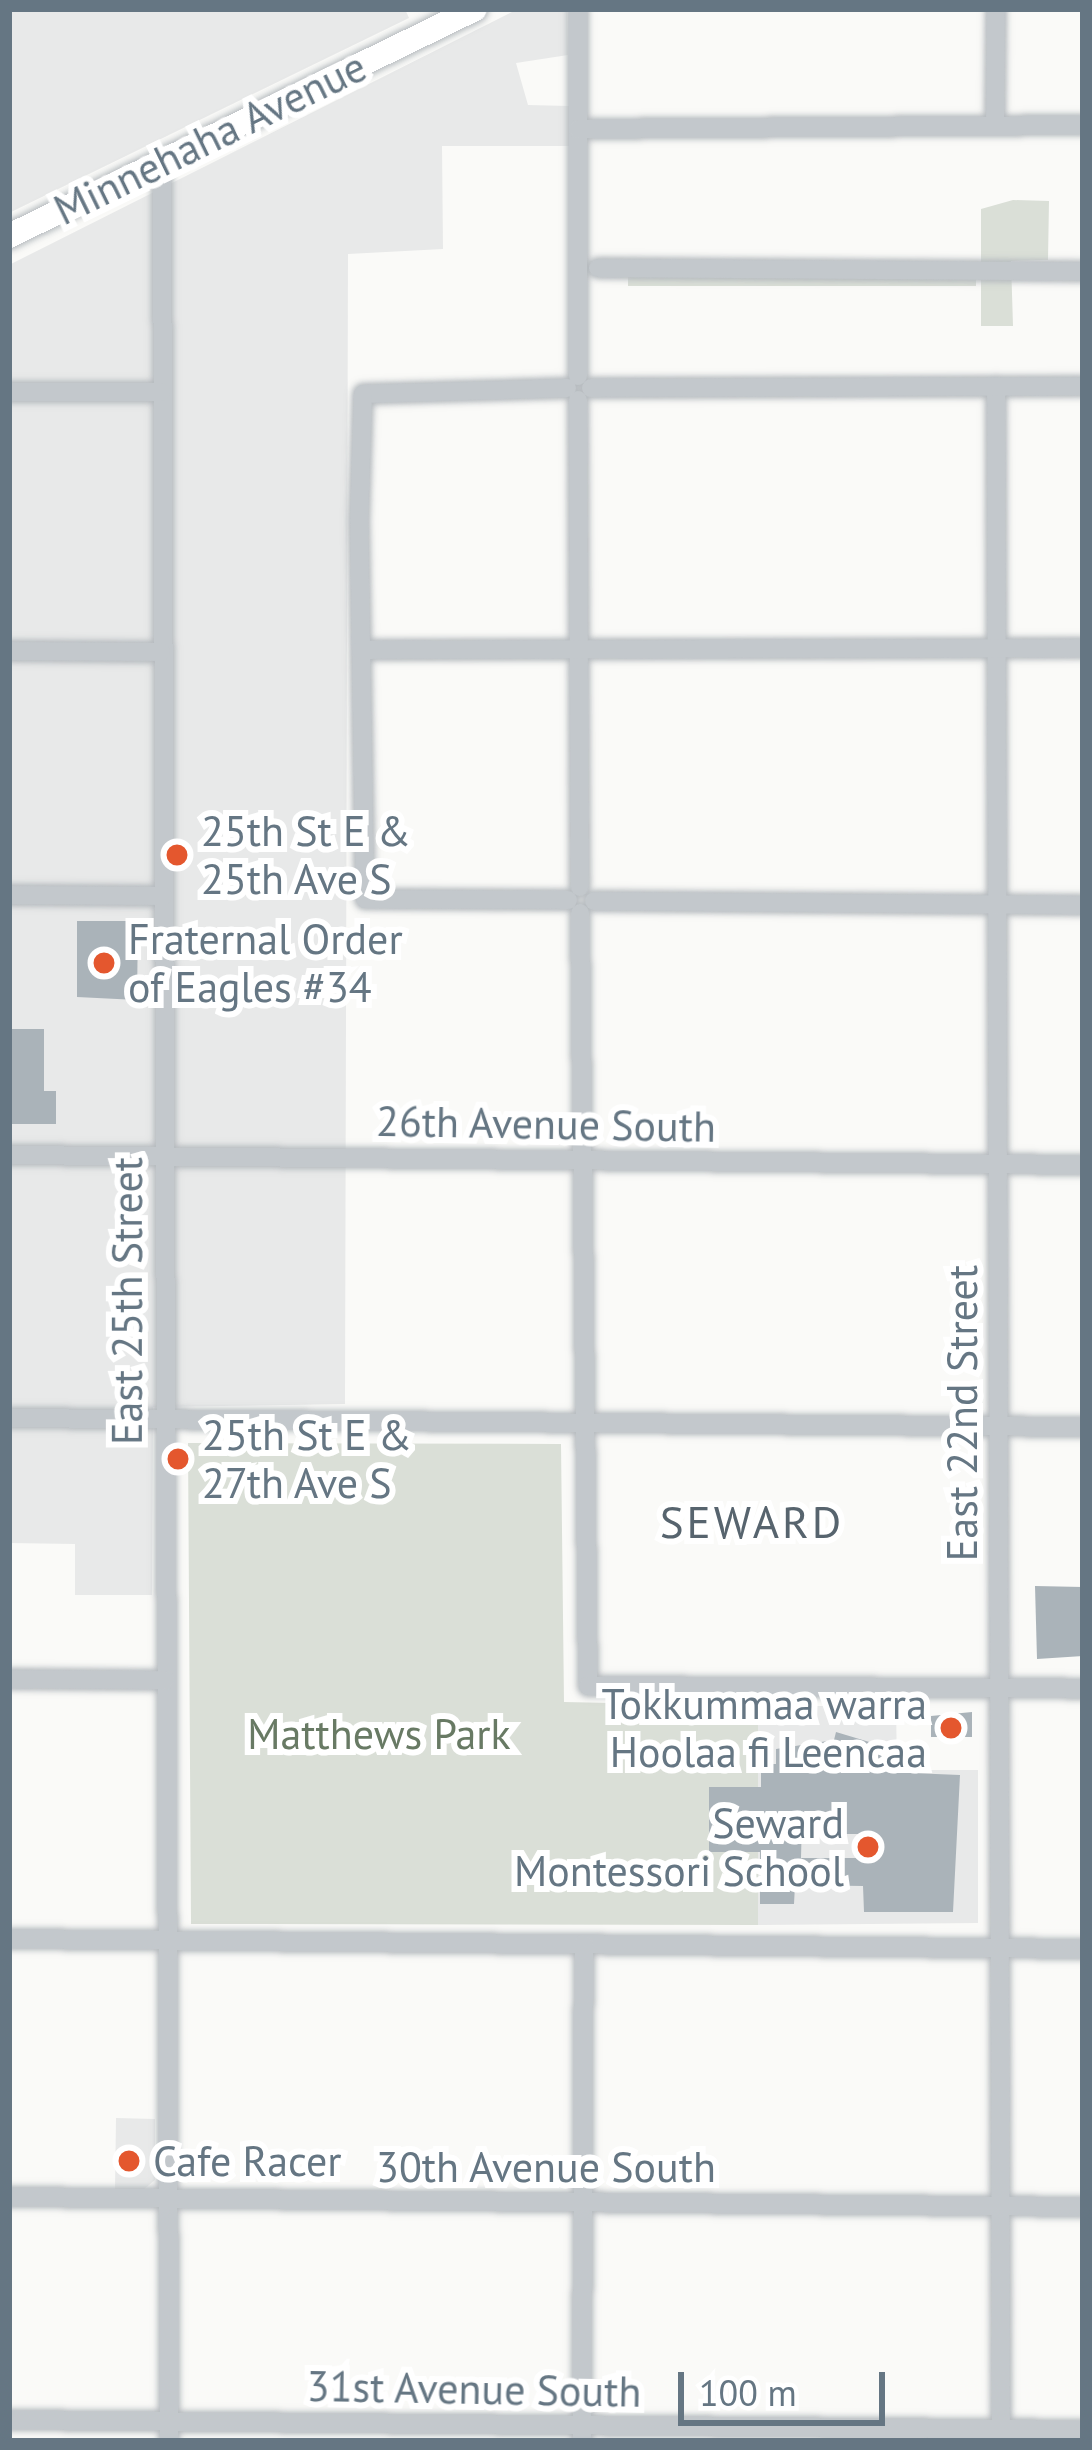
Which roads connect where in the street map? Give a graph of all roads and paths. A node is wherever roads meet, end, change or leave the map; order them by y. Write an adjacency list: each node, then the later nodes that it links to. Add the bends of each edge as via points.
1 (475, 9): 7 (main road, Minnehaha Avenue)
2 (578, 9): 6 (street)
3 (996, 9): 4 (street)
4 (995, 125): 5 (street); 6 (street)
5 (1083, 125)
6 (578, 129): 13 (street)
7 (162, 161): 8 (main road, Minnehaha Avenue); 15 (street, East 25th Street)
8 (9, 236)
9 (598, 268): 10 (street)
10 (1083, 271)
11 (996, 386): 12 (street); 13 (street); 16 (street, East 22nd Street)
12 (1083, 386)
13 (579, 388): 18 (street, via 363,394); 19 (street)
14 (9, 392): 15 (street)
15 (161, 392): 21 (street, East 25th Street)
16 (997, 648): 17 (street); 19 (street); 25 (street, East 22nd Street)
17 (1083, 648)
18 (361, 650): 19 (street); 24 (street, via 365,899)
19 (579, 650): 24 (street)
20 (9, 651): 21 (street)
21 (161, 652): 23 (street, East 25th Street)
22 (9, 895): 23 (street)
23 (163, 896): 28 (street, East 25th Street)
24 (580, 900): 25 (street); 29 (street)
25 (999, 904): 26 (street); 30 (street, East 22nd Street)
26 (1083, 905)
27 (9, 1155): 28 (street, 26th Avenue South)
28 (164, 1156): 29 (street, 26th Avenue South); 33 (street, East 25th Street)
29 (580, 1161): 30 (street, 26th Avenue South); 34 (street)
30 (998, 1165): 31 (street, 26th Avenue South); 35 (street, East 22nd Street)
31 (1083, 1166)
32 (9, 1418): 33 (street)
33 (163, 1420): 34 (street); 38 (street, East 25th Street)
34 (582, 1423): 35 (street); 39 (street, via 588,1686)
35 (998, 1427): 36 (street); 39 (street, East 22nd Street)
36 (1083, 1427)
37 (9, 1678): 38 (street)
38 (165, 1680): 42 (street, East 25th Street)
39 (999, 1688): 40 (street); 45 (street, East 22nd Street)
40 (1083, 1689)
41 (9, 1939): 42 (street)
42 (166, 1940): 43 (street); 47 (street, East 25th Street)
43 (584, 1944): 45 (street); 48 (street)
44 (1083, 1949): 45 (street)
45 (1000, 1950): 49 (street, East 22nd Street)
46 (9, 2198): 47 (street, 30th Avenue South)
47 (168, 2199): 48 (street, 30th Avenue South); 53 (street, East 25th Street)
48 (584, 2205): 49 (street, 30th Avenue South); 54 (street)
49 (1000, 2206): 50 (street, 30th Avenue South); 55 (street, East 22nd Street)
50 (1083, 2207)
51 (9, 2420): 53 (street, 31st Avenue South)
52 (1083, 2430): 55 (street, 31st Avenue South)
53 (169, 2431): 54 (street, 31st Avenue South)
54 (583, 2433): 55 (street, 31st Avenue South)
55 (1000, 2435)

